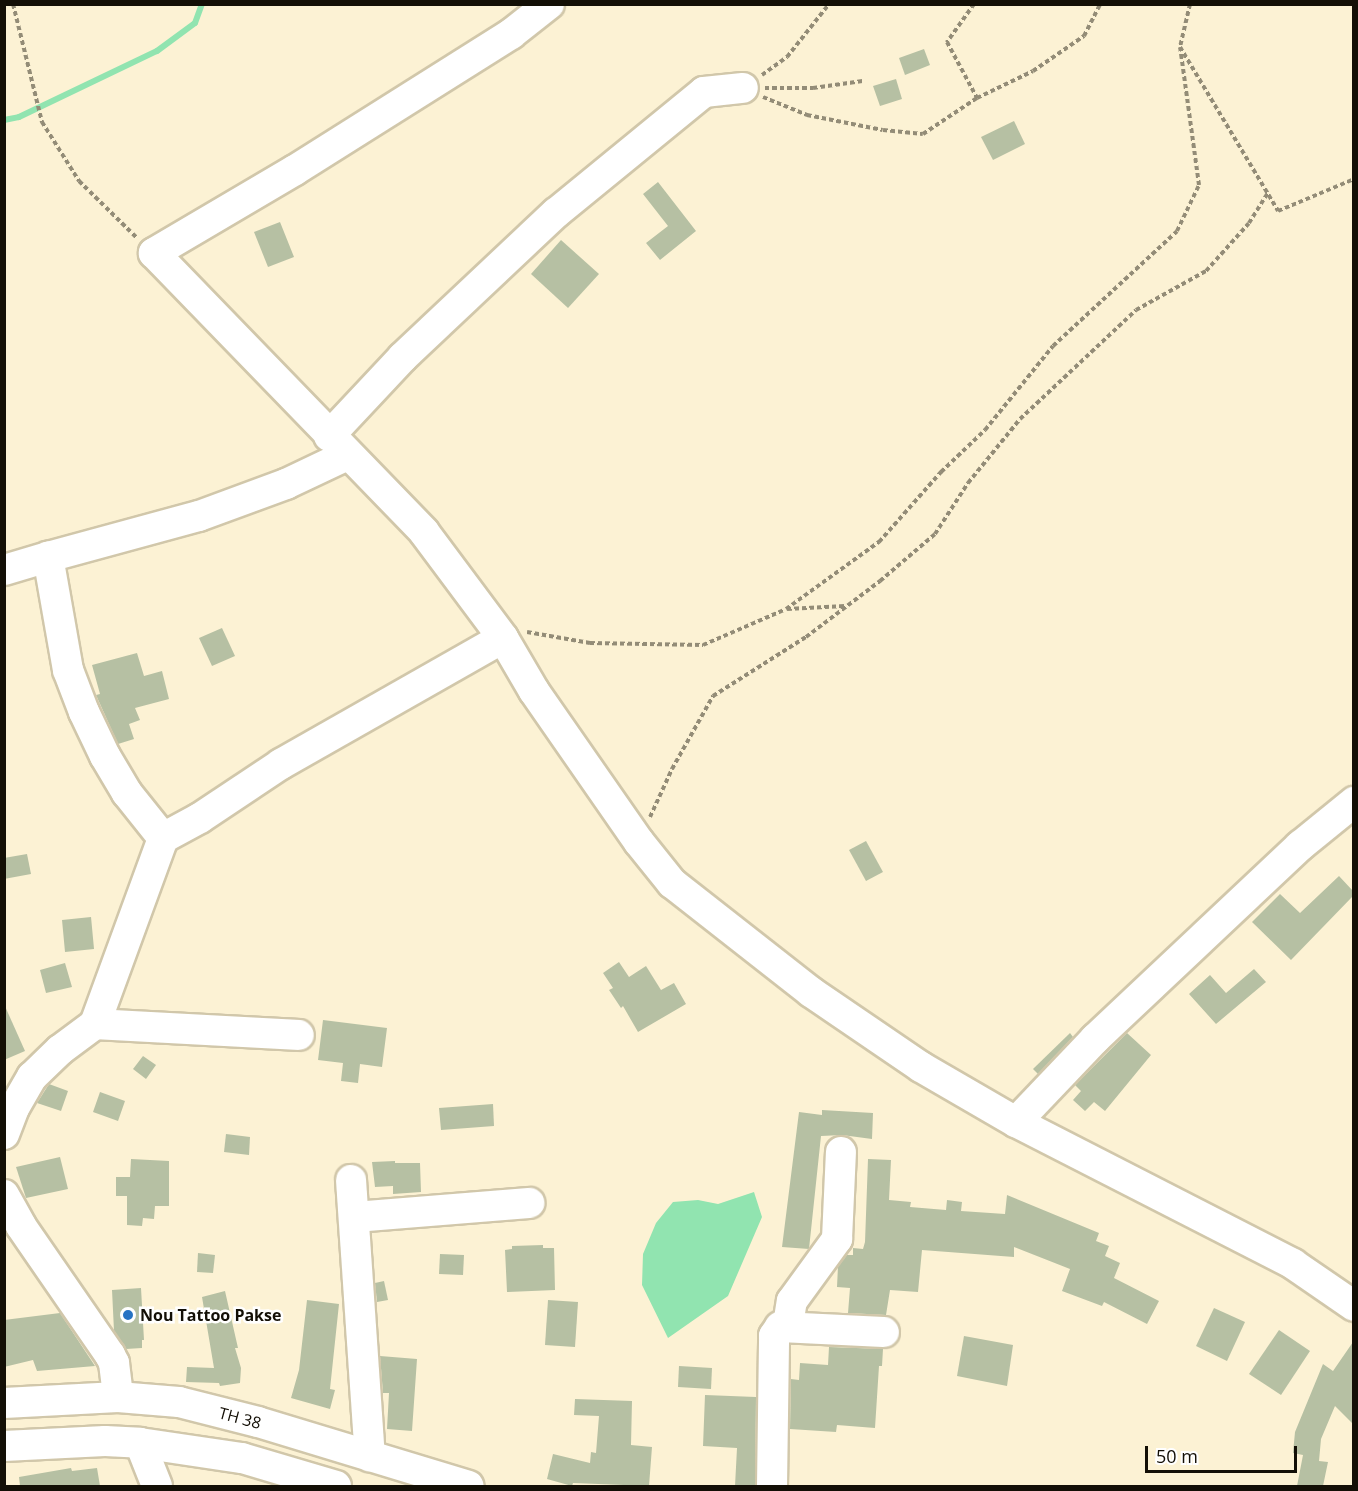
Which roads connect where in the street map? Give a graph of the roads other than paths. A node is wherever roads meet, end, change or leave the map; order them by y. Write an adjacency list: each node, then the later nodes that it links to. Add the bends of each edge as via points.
1 (549, 4): 3 (street, via 492,46 154,254)
2 (743, 88): 3 (street, via 704,92 556,213 403,357)
3 (338, 446): 4 (street, via 286,484 199,516); 6 (street, via 424,532)
4 (48, 557): 5 (street); 8 (street, via 68,670 84,712 127,793)
5 (4, 570)
6 (503, 638): 8 (street, via 281,764); 11 (street, via 534,691 672,883 811,992 921,1067)
7 (1353, 802): 11 (street, via 1300,846 1095,1039)
8 (163, 838): 9 (street)
9 (95, 1024): 10 (street); 12 (street, via 32,1077)
10 (299, 1035)
11 (1016, 1122): 18 (street, via 1293,1264)
12 (5, 1126)
13 (841, 1152): 19 (street, via 837,1239 792,1301)
14 (351, 1180): 17 (street)
15 (4, 1195): 21 (street, via 110,1355)
16 (529, 1203): 17 (street)
17 (354, 1217): 25 (street)
18 (1353, 1306)
19 (788, 1325): 20 (street); 29 (street, via 780,1327 774,1336)
20 (884, 1332)
21 (118, 1397): 22 (street, TH 38); 25 (street, TH 38, via 179,1402)
22 (13, 1402): 24 (street)
23 (140, 1443): 24 (street); 26 (street); 27 (street, via 242,1458)
24 (16, 1444)
25 (370, 1456): 28 (street, TH 38)
26 (158, 1486)
27 (336, 1486)
28 (469, 1486)
29 (772, 1486)

